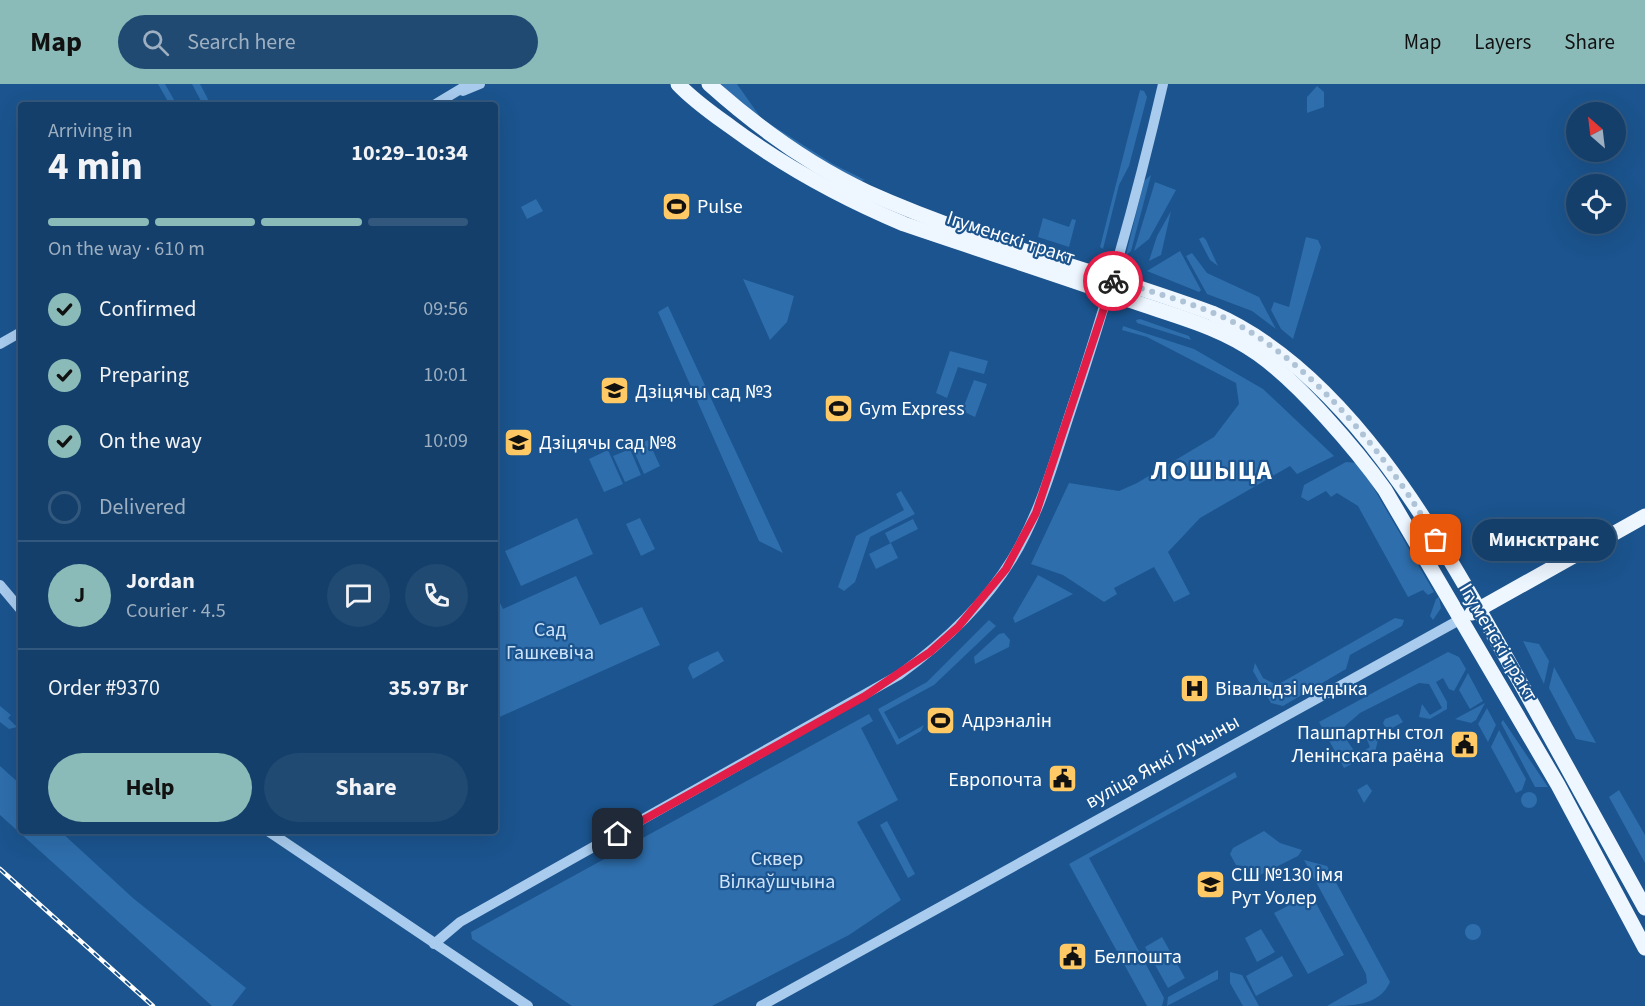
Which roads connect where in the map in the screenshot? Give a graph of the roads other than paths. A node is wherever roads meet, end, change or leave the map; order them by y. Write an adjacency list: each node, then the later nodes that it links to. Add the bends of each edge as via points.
1 (469, 84): 6 (street)
2 (480, 84): 6 (street)
3 (678, 84): 8 (main road, Ігуменскі тракт, via 757,146 863,207 904,224)
4 (709, 84): 8 (main road, Ігуменскі тракт, via 766,132 866,191)
5 (1163, 84): 8 (street)
6 (446, 98): 7 (street)
7 (439, 102)
8 (1112, 286): 14 (main road, Ігуменскі тракт, via 1231,321 1309,378 1389,467); 15 (main road, Ігуменскі тракт, via 1260,355 1300,393 1385,490); 18 (street, via 1036,513 1006,569 958,627 930,652 865,696 460,921)
9 (18, 334): 10 (street)
10 (0, 344)
11 (1645, 516): 14 (main road, вуліца Янкі Лучыны)
12 (0, 585): 13 (street)
13 (18, 606)
14 (1479, 610): 15 (main road, вуліца Янкі Лучыны); 17 (main road, Ігуменскі тракт)
15 (1461, 620): 19 (main road, Ігуменскі тракт, via 1558,785); 21 (street, вуліца Янкі Лучыны)
16 (272, 834): 18 (street)
17 (1645, 908)
18 (434, 944): 20 (street)
19 (1645, 948)
20 (528, 1006)
21 (761, 1006)

